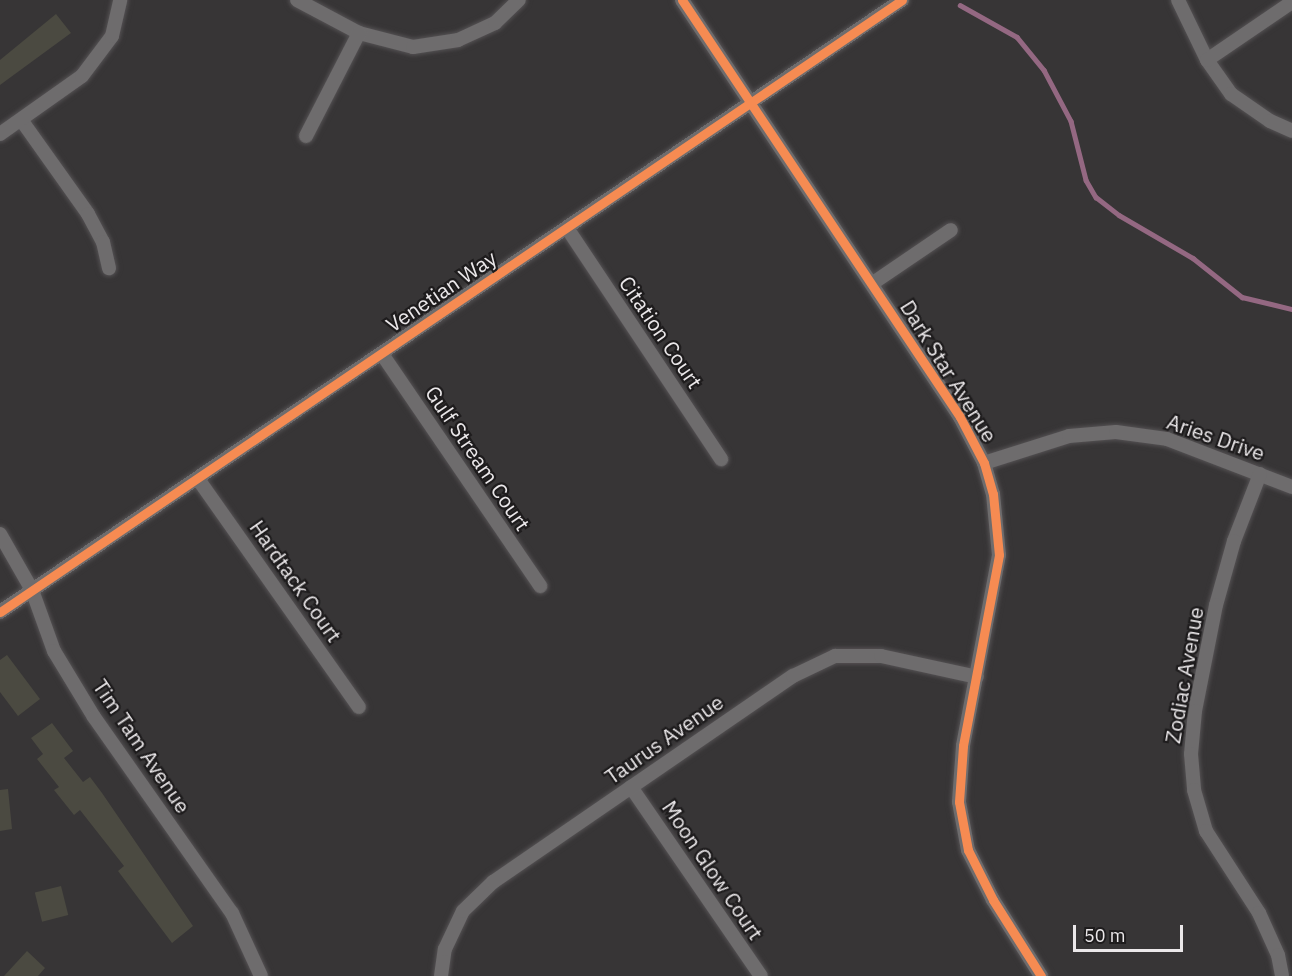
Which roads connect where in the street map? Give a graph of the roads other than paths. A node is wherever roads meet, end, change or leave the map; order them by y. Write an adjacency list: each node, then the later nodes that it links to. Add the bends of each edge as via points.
1 (120, 0): 11 (street, via 112,36 82,76)
2 (297, 0): 8 (street)
3 (519, 0): 8 (street, via 495,22 458,40 412,47)
4 (682, 0): 10 (street, Dark Star Avenue)
5 (902, 0): 10 (street, Venetian Way)
6 (1178, 0): 9 (street)
7 (1292, 2): 9 (street)
8 (359, 33): 14 (street)
9 (1207, 60): 12 (street, via 1231,94 1270,121)
10 (751, 103): 15 (street, Venetian Way); 18 (street, Dark Star Avenue)
11 (22, 121): 13 (street); 17 (street, via 88,214 103,242)
12 (1292, 130)
13 (0, 134)
14 (306, 136)
15 (567, 228): 19 (street, Venetian Way); 20 (street, Citation Court)
16 (951, 230): 18 (street)
17 (109, 268)
18 (873, 283): 21 (street, Dark Star Avenue, via 960,417)
19 (382, 354): 23 (street, Venetian Way); 26 (street, Gulf Stream Court)
20 (721, 459)
21 (984, 463): 22 (street, Aries Drive, via 1069,436 1116,432 1167,439); 29 (street, Dark Star Avenue, via 993,494 999,555)
22 (1260, 474): 24 (street, Aries Drive); 36 (street, Zodiac Avenue, via 1234,541 1216,605 1195,711 1191,754 1194,790 1206,831 1259,913 1278,955)
23 (198, 479): 27 (street, Venetian Way); 30 (street, Hardtack Court)
24 (1292, 487)
25 (0, 534): 27 (street, Tim Tam Avenue)
26 (540, 586)
27 (32, 590): 28 (street, Venetian Way); 32 (street, Tim Tam Avenue, via 54,651 94,717 231,913)
28 (0, 612)
29 (977, 677): 31 (street, Taurus Avenue, via 881,656 835,656 793,676); 35 (street, Dark Star Avenue, via 963,746 959,802 968,850 993,900)
30 (358, 707)
31 (631, 787): 33 (street, Taurus Avenue, via 493,882 463,911 446,949); 34 (street, Moon Glow Court)
32 (261, 976)
33 (441, 976)
34 (761, 976)
35 (1041, 976)
36 (1281, 976)

